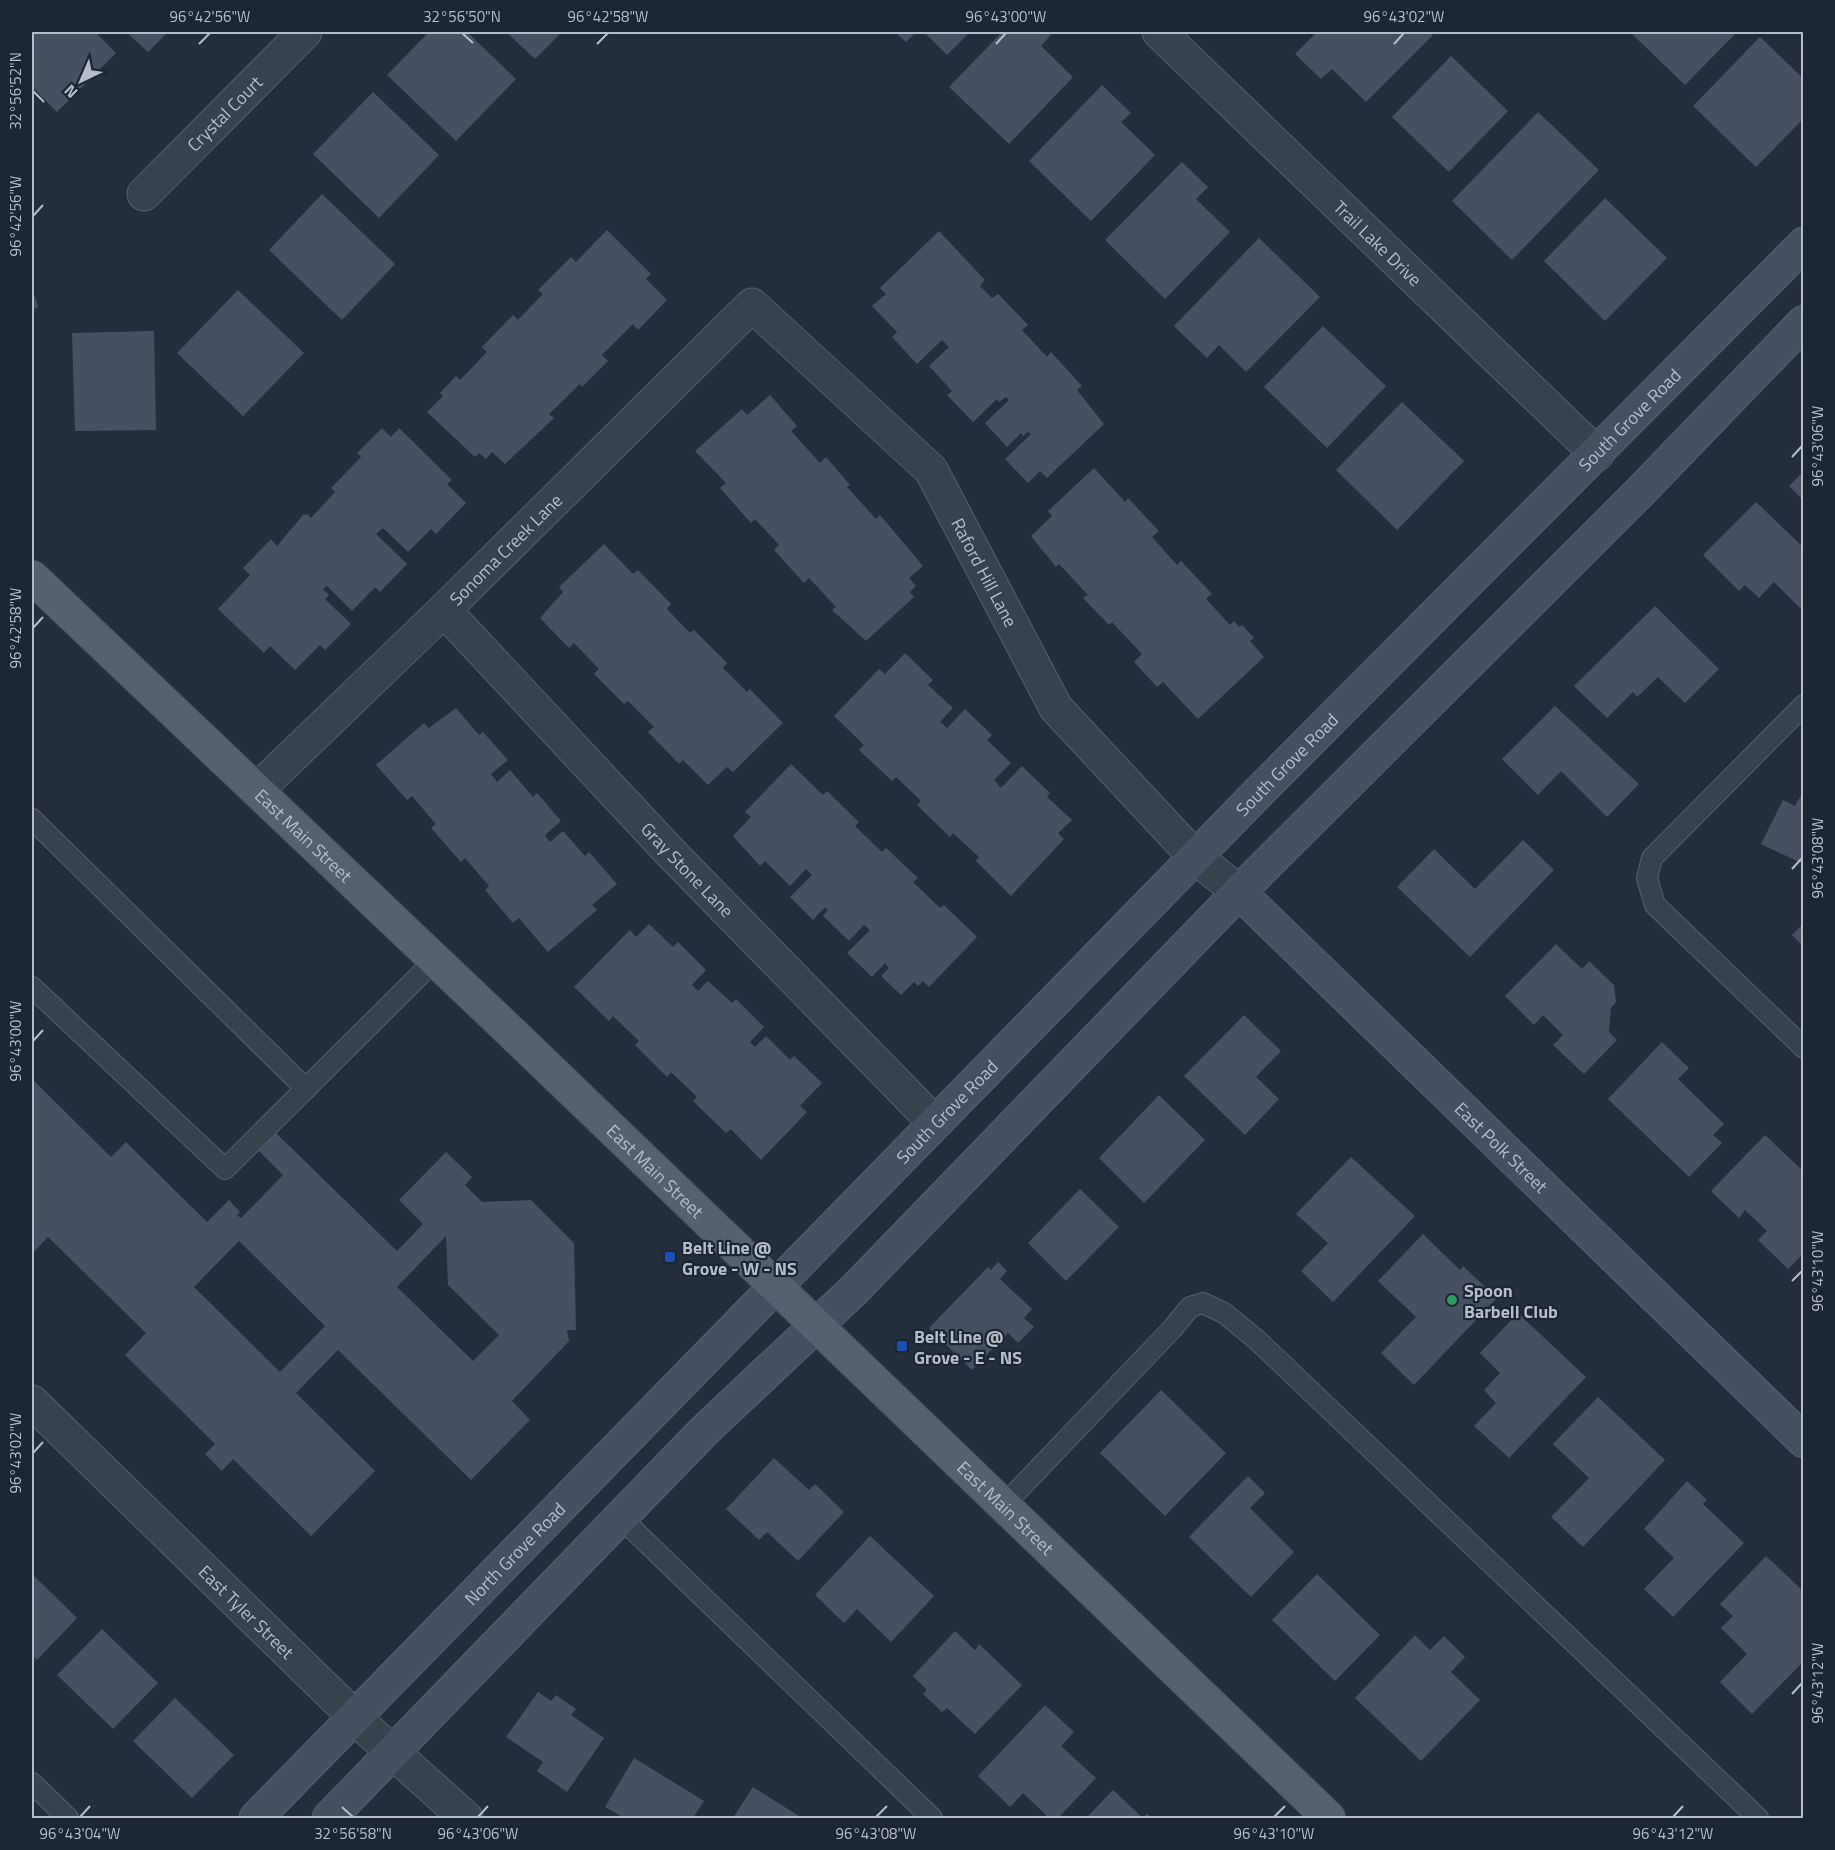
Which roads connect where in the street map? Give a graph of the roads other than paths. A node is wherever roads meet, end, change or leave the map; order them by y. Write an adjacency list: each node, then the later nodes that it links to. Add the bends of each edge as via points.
1 (305, 32): 3 (street, Crystal Court)
2 (1159, 32): 7 (street, Trail Lake Drive)
3 (144, 194)
4 (1803, 244): 7 (main road, South Grove Road)
5 (752, 305): 9 (street, Sonoma Creek Lane); 13 (street, Raford Hill Lane, via 931,470 1056,708)
6 (1803, 322): 14 (main road, via 1640,492)
7 (1597, 454): 13 (main road, South Grove Road)
8 (32, 577): 11 (main road, East Main Street)
9 (444, 610): 11 (street, Sonoma Creek Lane); 19 (street, Gray Stone Lane, via 670,852)
10 (1803, 705): 17 (lane, via 1652,858 1647,878 1654,905)
11 (256, 790): 15 (main road, East Main Street)
12 (32, 819): 18 (lane)
13 (1195, 857): 14 (street, East Polk Street); 19 (main road, South Grove Road)
14 (1239, 892): 21 (main road); 23 (main road, East Polk Street)
15 (435, 960): 18 (lane); 20 (main road, East Main Street)
16 (32, 987): 18 (lane, via 225,1169)
17 (1803, 1048)
18 (306, 1089)
19 (935, 1123): 20 (main road, South Grove Road)
20 (775, 1287): 21 (main road, East Main Street); 26 (main road, North Grove Road)
21 (816, 1327): 24 (main road, East Main Street); 25 (main road, via 704,1431)
22 (32, 1402): 26 (street, East Tyler Street)
23 (1803, 1441)
24 (1004, 1506): 34 (main road, East Main Street); 35 (lane, via 1190,1307 1203,1303 1224,1312 1257,1340)
25 (621, 1518): 27 (main road); 33 (lane)
26 (355, 1717): 27 (street, East Tyler Street); 30 (main road, North Grove Road)
27 (393, 1753): 31 (main road); 32 (street, East Tyler Street)
28 (32, 1783): 29 (lane)
29 (68, 1818)
30 (256, 1818)
31 (329, 1818)
32 (466, 1818)
33 (932, 1818)
34 (1329, 1818)
35 (1758, 1818)

